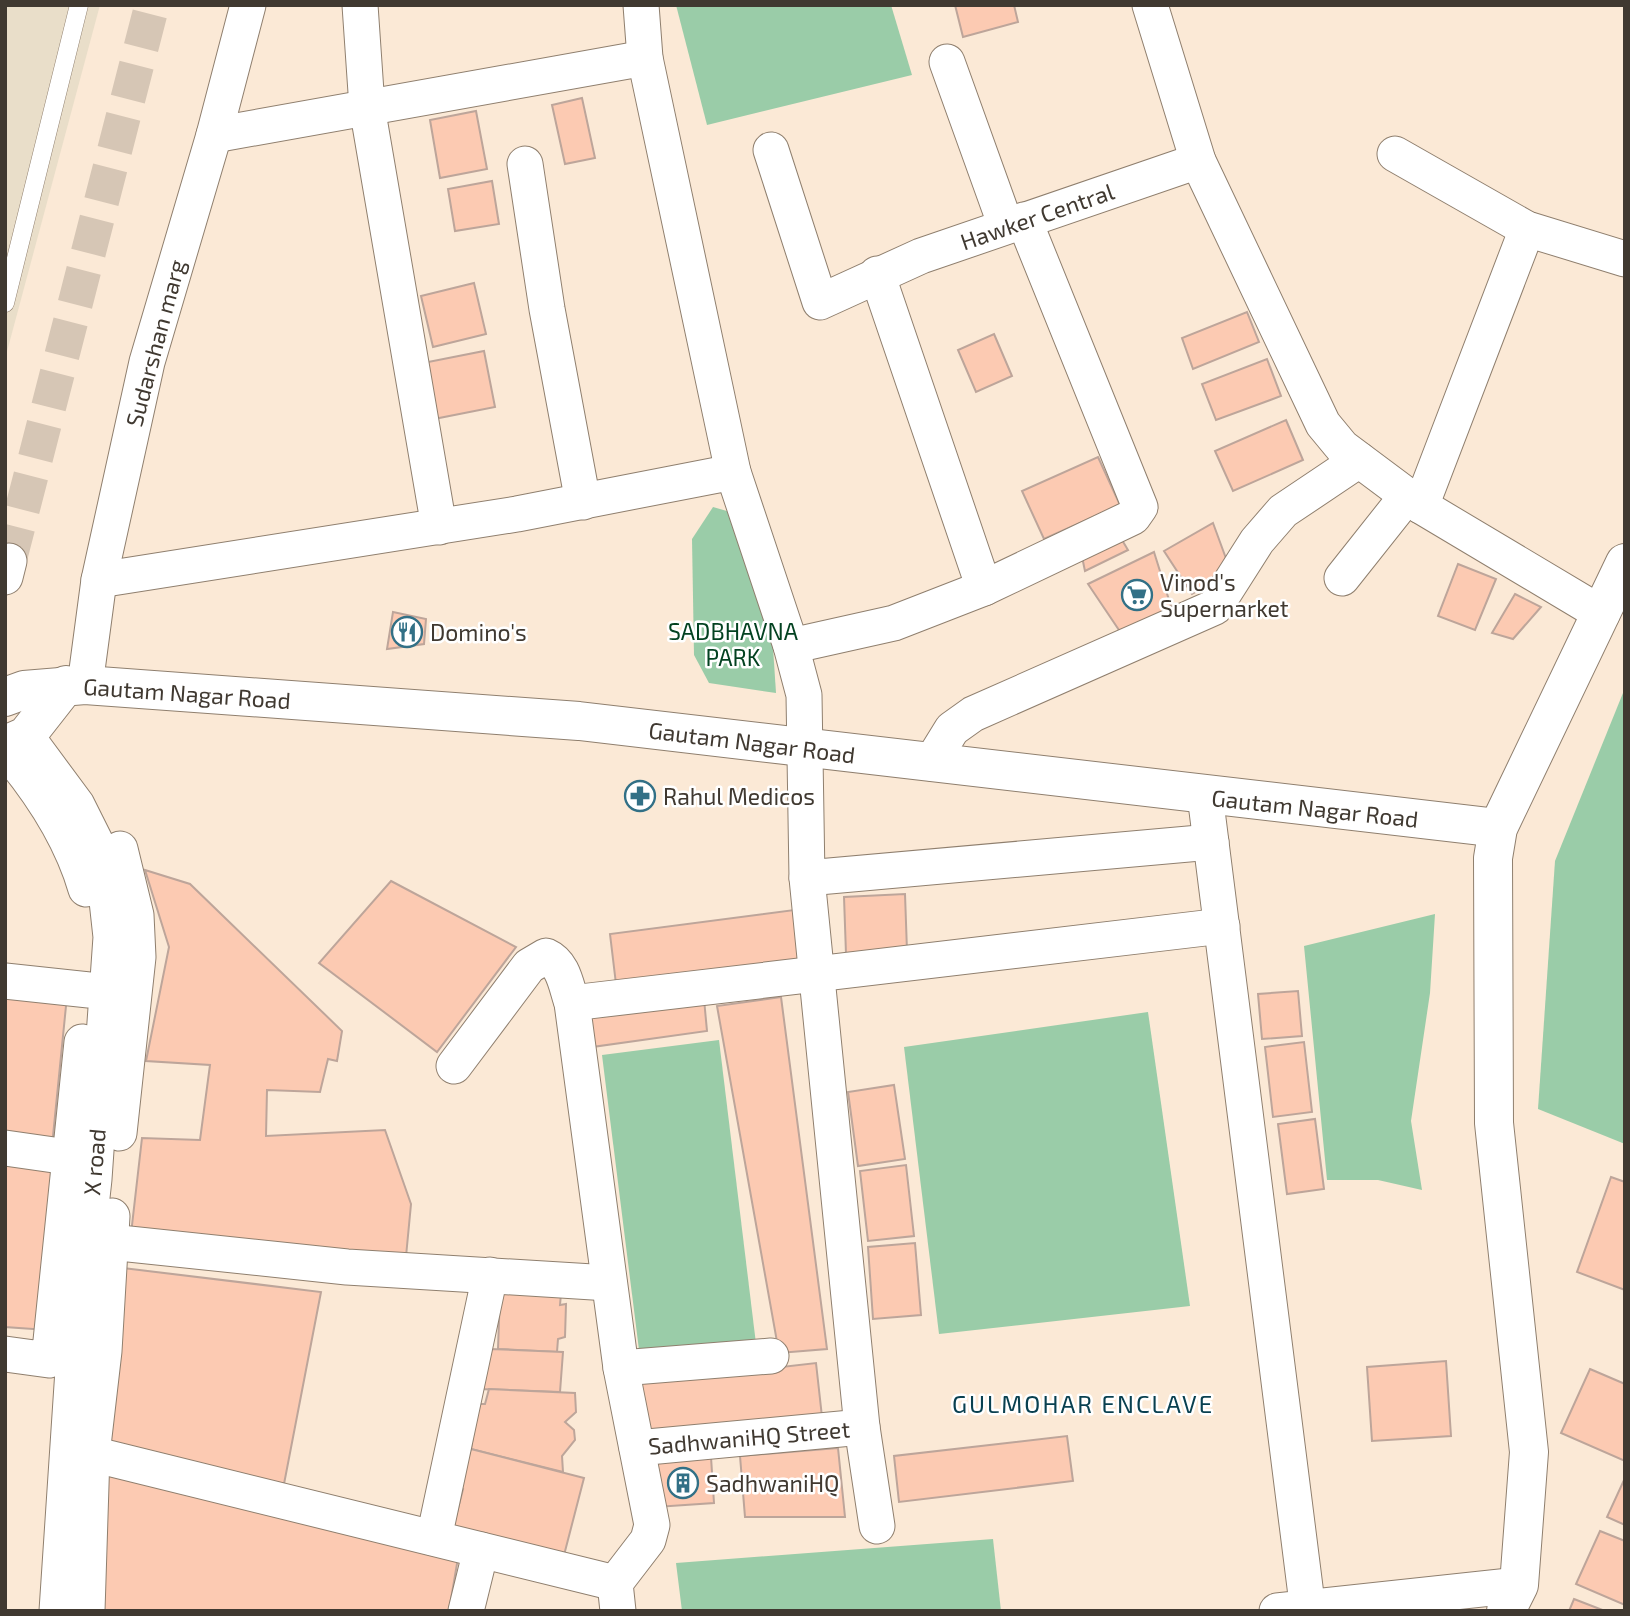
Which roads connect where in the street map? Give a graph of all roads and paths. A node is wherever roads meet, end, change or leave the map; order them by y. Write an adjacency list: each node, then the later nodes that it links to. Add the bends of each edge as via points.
1 (79, 5): 18 (lane)
2 (248, 5): 9 (street, Sudarshan marg)
3 (360, 5): 8 (street)
4 (641, 5): 6 (street)
5 (1150, 5): 12 (street)
6 (645, 58): 8 (street); 20 (street)
7 (947, 62): 14 (street)
8 (367, 107): 9 (street); 23 (street)
9 (214, 135): 26 (street, Sudarshan marg, via 146,362)
10 (771, 150): 17 (street, Hawker Central, via 820,302)
11 (1395, 154): 15 (street)
12 (1198, 161): 14 (street, Hawker Central); 19 (street, via 1323,424)
13 (525, 164): 22 (street)
14 (1015, 223): 17 (street, Hawker Central); 27 (street, via 1140,507 1133,517)
15 (1527, 229): 16 (street); 21 (street)
16 (1625, 260)
17 (877, 274): 27 (street)
18 (5, 303)
19 (1359, 460): 21 (street); 34 (street, via 1283,511 1215,607 973,714 952,729)
20 (733, 472): 22 (street); 29 (street)
21 (1414, 501): 25 (street); 28 (street)
22 (583, 502): 23 (street)
23 (439, 527): 26 (street)
24 (1625, 563): 28 (street)
25 (1342, 578)
26 (99, 580): 30 (street, Sudarshan marg)
27 (984, 588): 29 (street, via 894,623)
28 (1602, 614): 37 (street)
29 (791, 646): 33 (street, via 804,695)
30 (75, 685): 31 (street, Gautam Nagar Road, via 24,690); 32 (street); 33 (street, Gautam Nagar Road, via 579,721)
31 (5, 697)
32 (12, 743): 35 (street, X road); 43 (street, via 77,858 87,891)
33 (806, 748): 34 (street, Gautam Nagar Road); 39 (street)
34 (931, 763): 36 (street, Gautam Nagar Road)
35 (52, 769): 48 (street, via 98,806 120,849 136,915 136,995); 63 (street, X road, via 78,805 102,855 111,937)
36 (1205, 795): 37 (street, Gautam Nagar Road); 38 (street)
37 (1498, 828): 61 (street, via 1491,896 1494,1123 1529,1452)
38 (1211, 842): 39 (street); 40 (street)
39 (807, 878): 41 (street)
40 (1222, 926): 41 (street); 62 (street)
41 (818, 974): 44 (street); 54 (street)
42 (5, 981): 43 (street)
43 (89, 990): 47 (street)
44 (572, 1003): 45 (street, via 559,966 546,956 538,958); 50 (street)
45 (454, 1066)
46 (5, 1148): 47 (street)
47 (68, 1157): 51 (street, via 49,1360)
48 (110, 1242): 49 (street, via 346,1267); 56 (street)
49 (489, 1275): 50 (street); 58 (street)
50 (609, 1283): 53 (street)
51 (5, 1354)
52 (771, 1356): 53 (street)
53 (621, 1368): 55 (street)
54 (862, 1427): 55 (street, SadhwaniHQ Street); 57 (street)
55 (637, 1448): 60 (street, via 652,1525)
56 (92, 1454): 58 (street); 64 (street)
57 (877, 1526)
58 (434, 1538): 59 (street)
59 (481, 1550): 60 (street); 65 (street)
60 (616, 1597)
61 (1512, 1598): 62 (street)
62 (1298, 1610)
63 (57, 1611)
64 (87, 1611)
65 (466, 1611)

